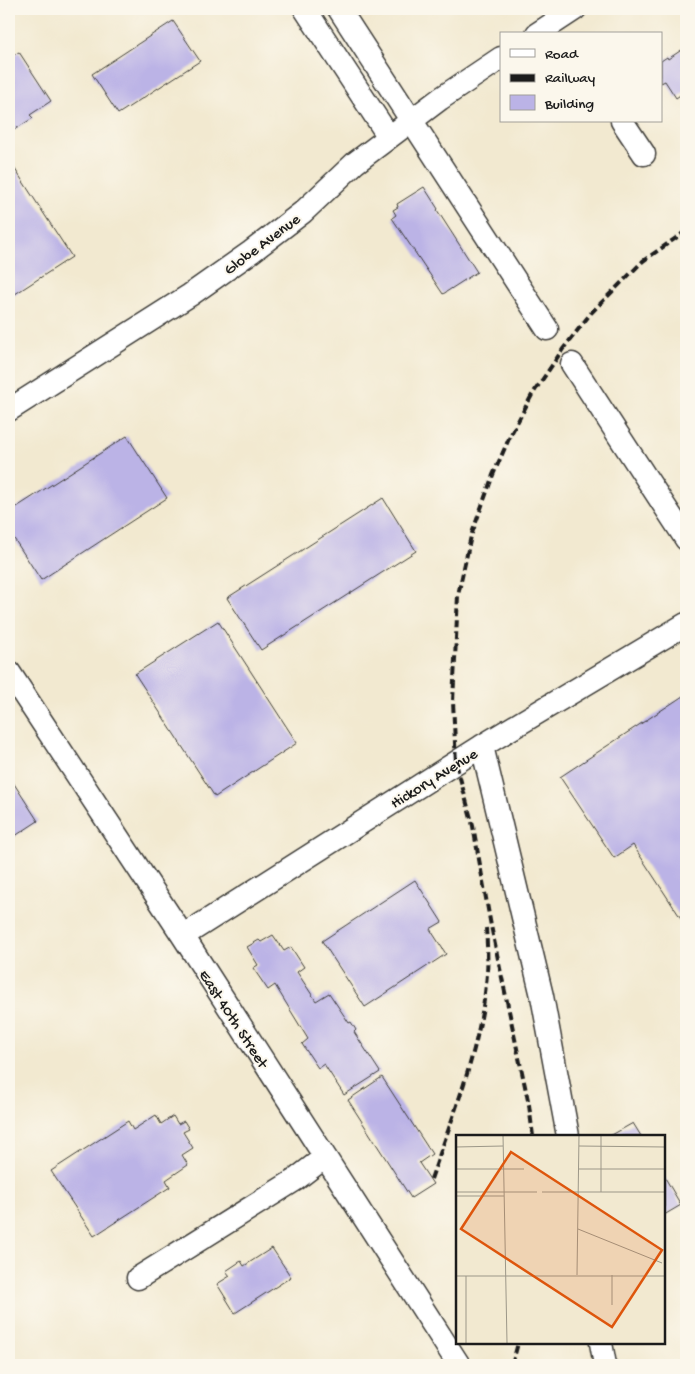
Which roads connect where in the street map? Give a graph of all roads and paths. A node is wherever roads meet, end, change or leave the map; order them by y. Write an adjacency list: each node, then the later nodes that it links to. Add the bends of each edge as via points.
1 (305, 9): 8 (street)
2 (339, 9): 6 (street)
3 (561, 18): 4 (street)
4 (540, 32)
5 (500, 59): 6 (street, Globe Avenue)
6 (411, 120): 8 (street, Globe Avenue); 10 (street)
7 (623, 122): 9 (street)
8 (389, 137): 12 (street, Globe Avenue, via 355,163 303,212 251,252 190,295)
9 (644, 154)
10 (547, 330)
11 (572, 364): 13 (street)
12 (9, 410)
13 (686, 540)
14 (686, 624): 16 (street, Hickory Avenue)
15 (9, 672): 17 (street, East 40th Street)
16 (482, 746): 17 (street, Hickory Avenue); 18 (street, via 542,996)
17 (183, 936): 19 (street, East 40th Street)
18 (568, 1135)
19 (325, 1157): 20 (street, via 295,1180); 22 (street, East 40th Street)
20 (138, 1278)
21 (601, 1344): 23 (street)
22 (459, 1365)
23 (605, 1365)

